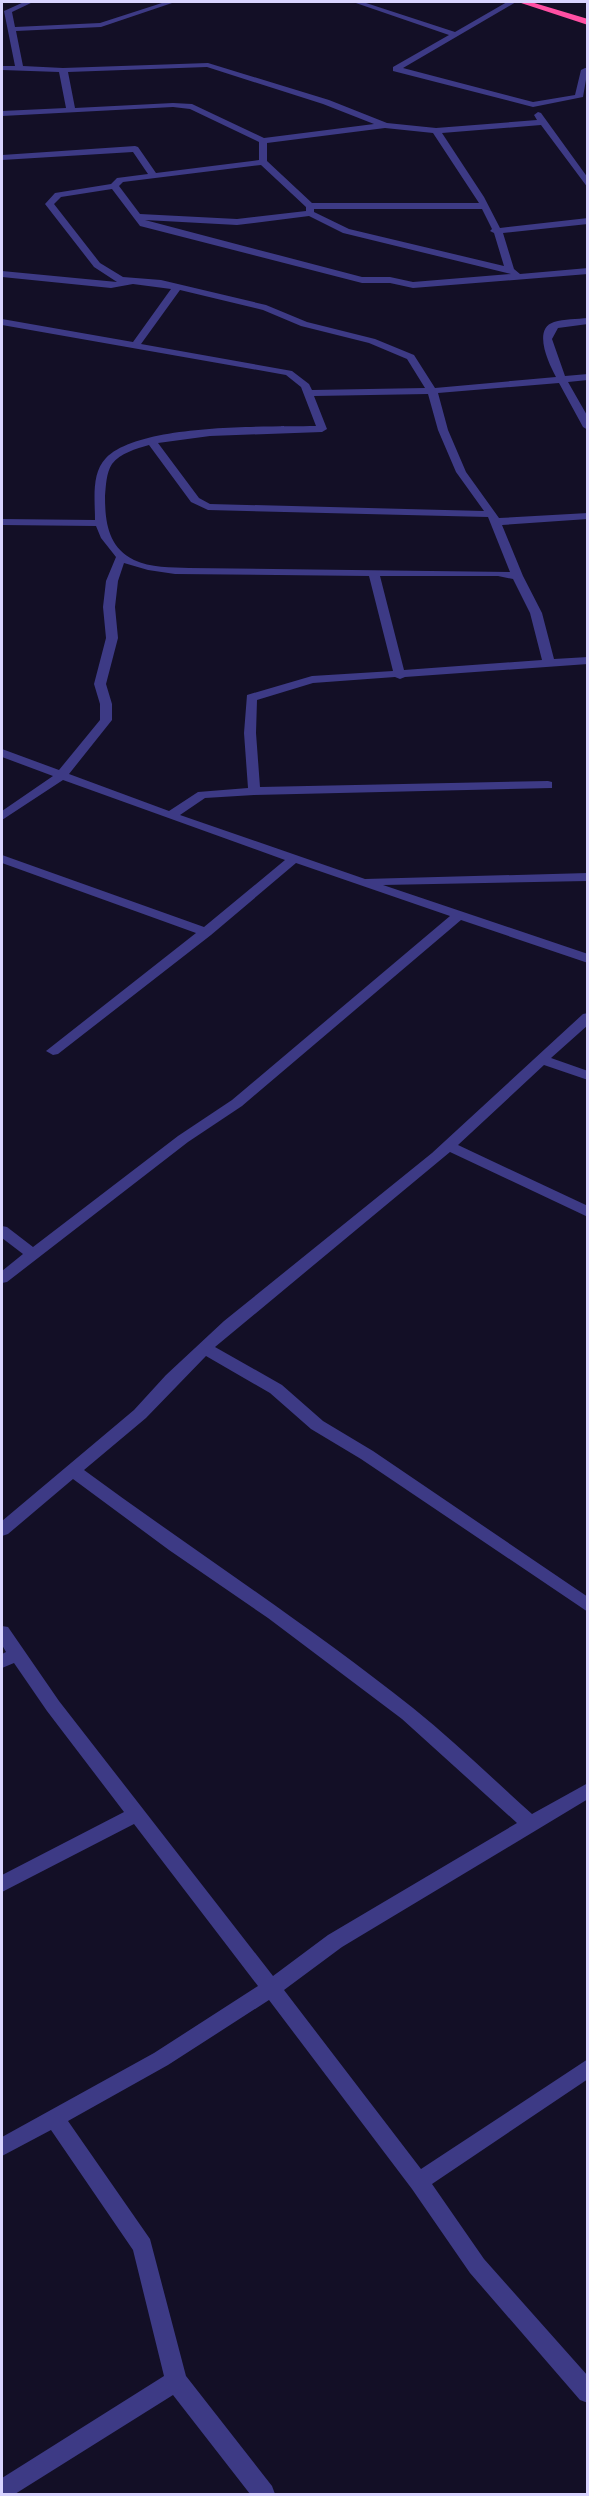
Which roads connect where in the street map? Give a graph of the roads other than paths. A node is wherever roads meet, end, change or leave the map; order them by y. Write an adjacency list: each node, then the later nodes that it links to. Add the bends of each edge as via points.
1 (29, 2): 8 (street)
2 (171, 2): 11 (street, via 101,25)
3 (357, 2): 12 (street)
4 (512, 2): 12 (street)
5 (523, 2): 10 (highway)
6 (556, 2): 9 (highway)
7 (3, 3): 8 (street)
8 (18, 6): 11 (street, via 8,11)
9 (588, 11)
10 (588, 22)
11 (8, 26): 13 (street)
12 (454, 34): 17 (street, via 396,69)
13 (19, 67): 14 (street); 16 (street)
14 (2, 68)
15 (587, 69): 17 (street, via 579,97)
16 (63, 70): 18 (street); 21 (street, via 208,65 326,102)
17 (533, 105): 20 (street)
18 (71, 111): 19 (street); 23 (street, via 192,107)
19 (2, 114)
20 (542, 122): 22 (street); 27 (street)
21 (385, 126): 22 (street); 23 (street)
22 (436, 131): 29 (street)
23 (263, 141): 25 (street)
24 (2, 157): 26 (street, via 135,149)
25 (263, 162): 26 (street); 30 (street)
26 (154, 176): 28 (street, via 120,180)
27 (588, 185)
28 (114, 186): 31 (street); 38 (street, via 58,195 49,204 97,266)
29 (485, 206): 30 (street); 33 (street)
30 (310, 210): 31 (street, via 237,222); 34 (street, via 346,231)
31 (135, 217): 37 (street, via 143,224 362,280 413,285)
32 (588, 221): 33 (street)
33 (495, 231): 34 (street)
34 (510, 270): 37 (street)
35 (588, 271): 37 (street)
36 (2, 274): 38 (street, via 111,285 130,282)
37 (522, 276)
38 (121, 280): 39 (street)
39 (174, 286): 42 (street, via 166,306); 45 (street, via 266,308 411,357)
40 (588, 321): 44 (street, via 560,323 549,332 548,349)
41 (2, 322): 42 (street)
42 (135, 346): 46 (street, via 289,373 303,382)
43 (588, 377): 44 (street)
44 (562, 378): 45 (street); 47 (street)
45 (432, 392): 46 (street); 50 (street, via 461,472)
46 (309, 393): 48 (street, via 322,429 176,436)
47 (588, 427)
48 (151, 441): 50 (street, via 195,500 208,507); 52 (street, via 122,450 110,460 101,482)
49 (588, 516): 50 (street)
50 (493, 518): 55 (street)
51 (2, 522): 52 (street)
52 (99, 523): 53 (street)
53 (121, 557): 54 (street, via 151,568); 60 (street, via 112,581 112,638 100,684 106,720)
54 (374, 574): 55 (street); 58 (street)
55 (517, 576): 57 (street, via 536,613)
56 (588, 660): 57 (street)
57 (549, 664): 58 (street)
58 (400, 676): 62 (street, via 312,680 251,698)
59 (2, 753): 60 (street)
60 (61, 776): 63 (street); 64 (street)
61 (549, 785): 62 (street)
62 (254, 791): 64 (street, via 202,795)
63 (2, 816)
64 (170, 816): 65 (street)
65 (295, 858): 68 (street); 70 (street)
66 (2, 859): 70 (street)
67 (588, 877): 68 (street)
68 (361, 881): 69 (street)
69 (458, 916): 71 (street); 79 (street, via 237,1103 183,1139)
70 (206, 932): 73 (street)
71 (588, 959)
72 (588, 1017): 74 (street)
73 (53, 1051)
74 (542, 1060): 75 (street); 76 (street)
75 (588, 1076)
76 (448, 1146): 77 (street); 81 (street, via 342,1236 269,1290)
77 (588, 1212)
78 (2, 1231): 79 (street)
79 (33, 1254): 80 (street)
80 (2, 1278)
81 (206, 1349): 82 (street, via 156,1394 141,1414); 84 (street, via 276,1389 317,1425)
82 (73, 1471): 83 (street); 89 (street, via 274,1613 408,1714)
83 (2, 1530)
84 (588, 1606)
85 (2, 1632): 86 (street)
86 (9, 1658): 88 (street)
87 (588, 1790): 89 (street)
88 (136, 1814): 90 (street); 91 (street)
89 (531, 1824): 91 (street, via 335,1941)
90 (2, 1884)
91 (271, 1988): 93 (street, via 161,2059); 95 (street)
92 (588, 2068): 95 (street)
93 (55, 2119): 94 (street); 96 (street, via 143,2246)
94 (2, 2147)
95 (419, 2182): 97 (street, via 477,2266)
96 (176, 2381): 98 (street); 99 (street)
97 (587, 2392)
98 (2, 2490)
99 (264, 2494)

